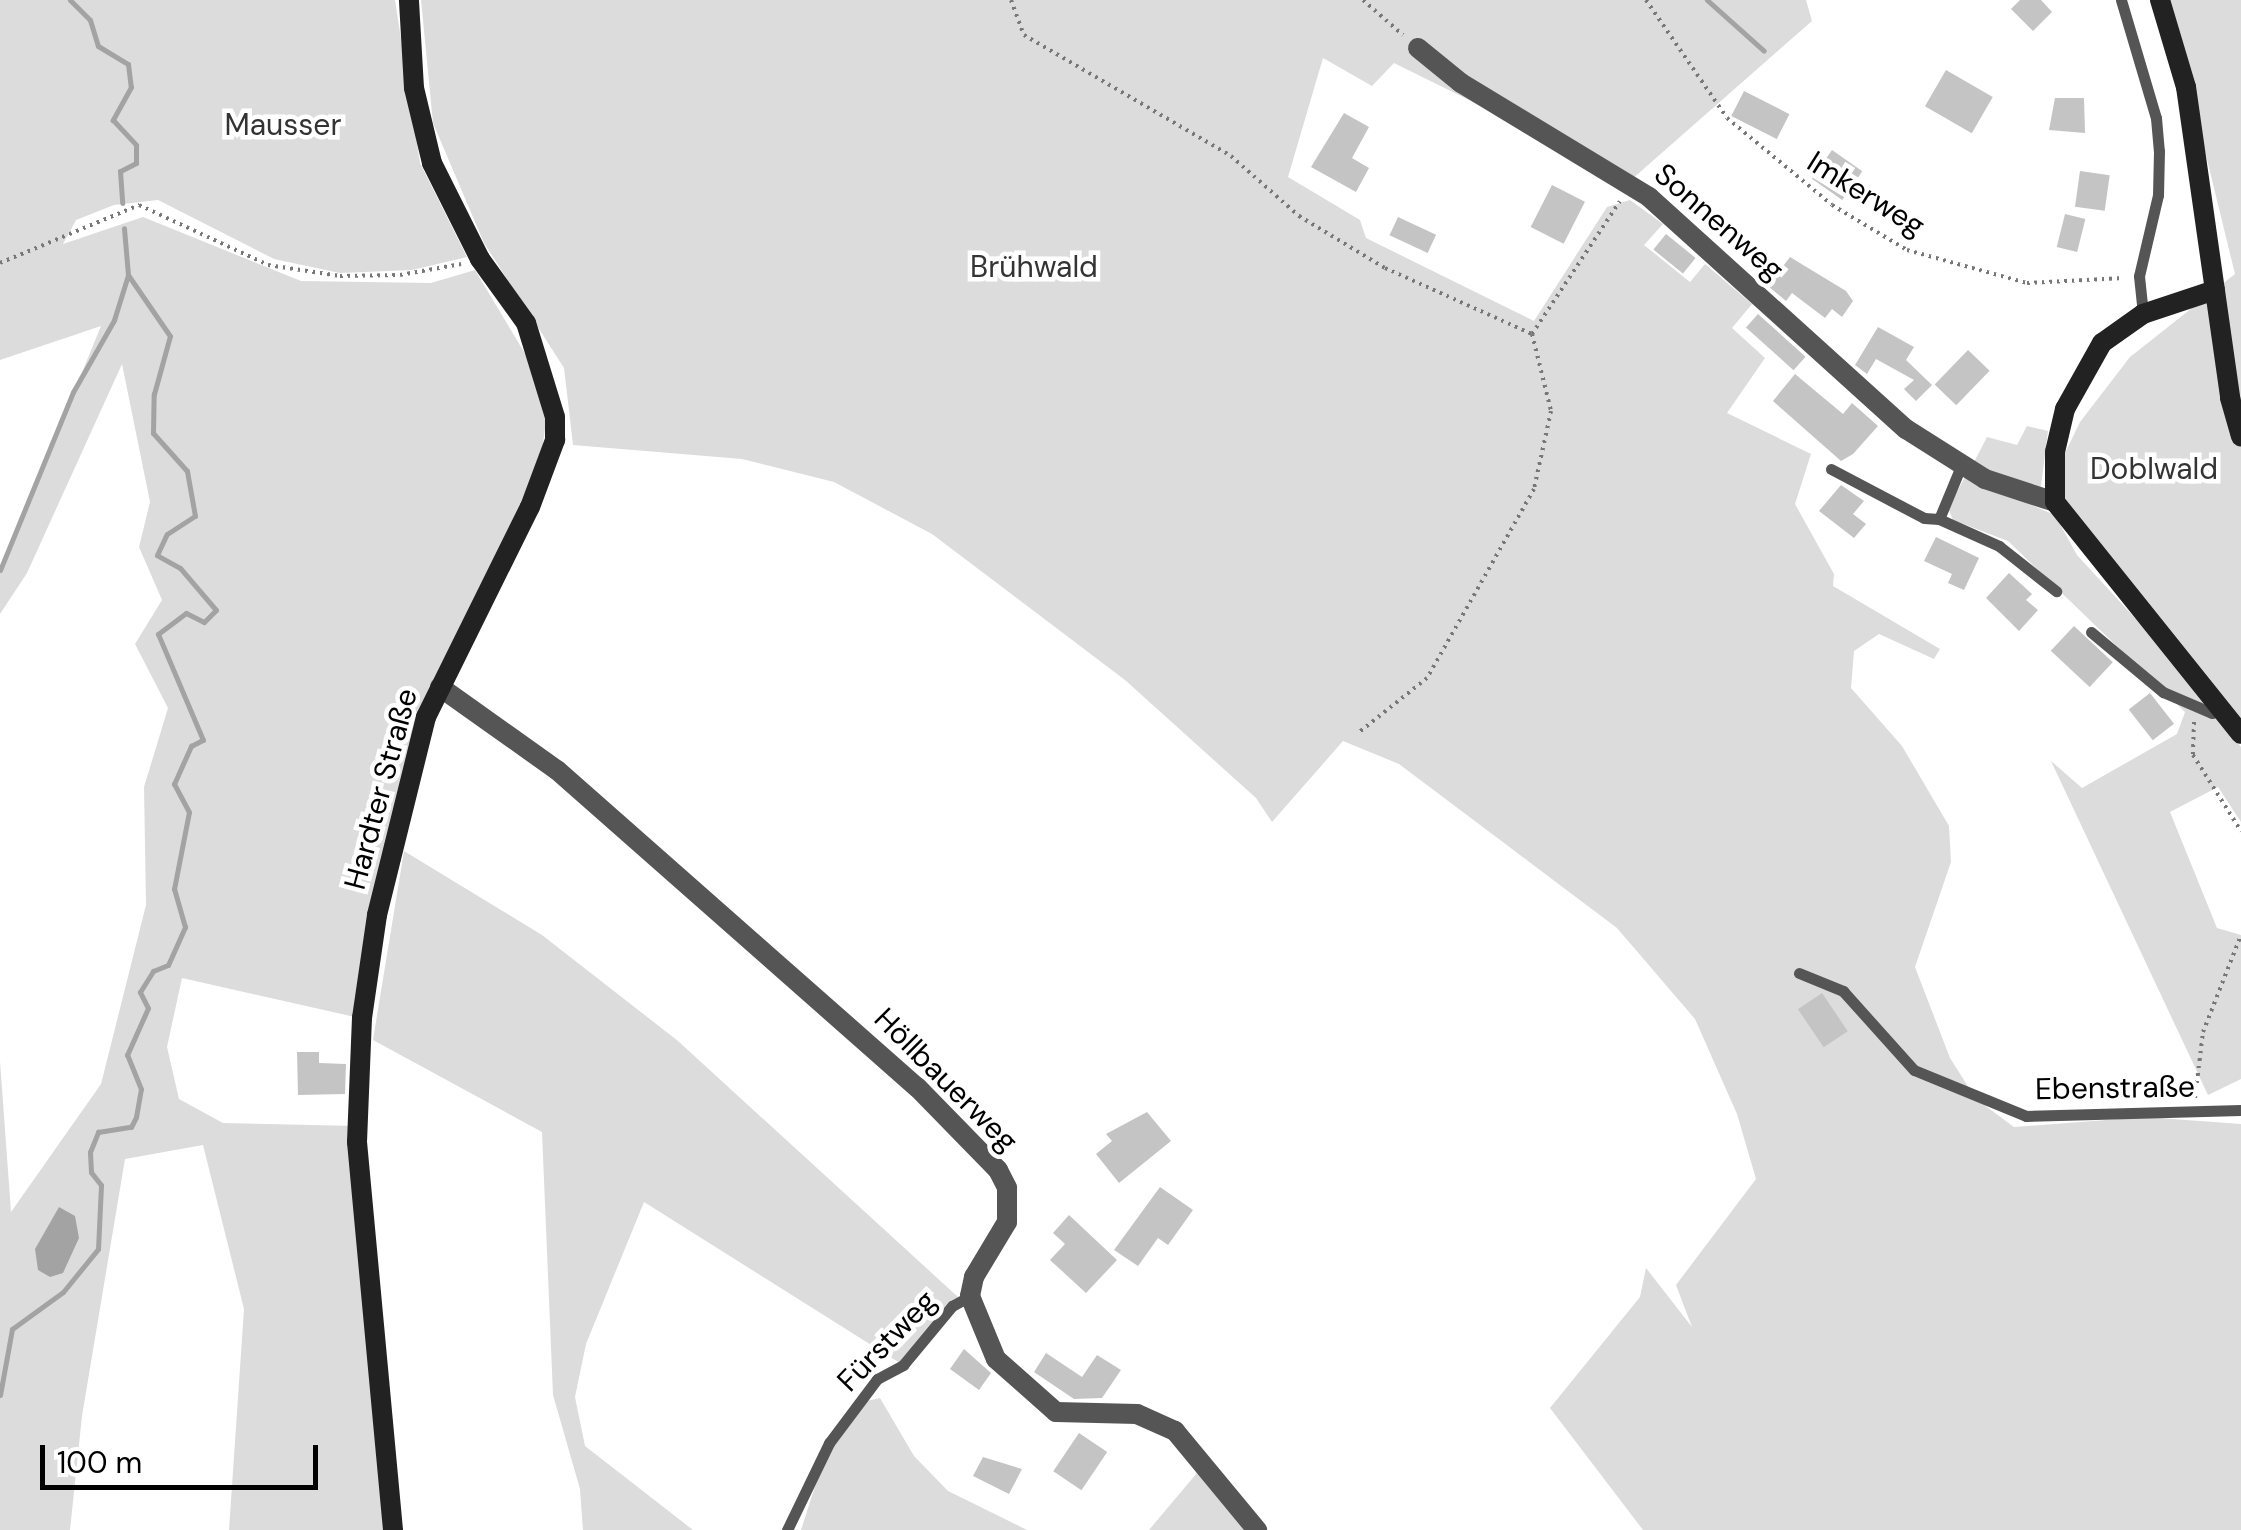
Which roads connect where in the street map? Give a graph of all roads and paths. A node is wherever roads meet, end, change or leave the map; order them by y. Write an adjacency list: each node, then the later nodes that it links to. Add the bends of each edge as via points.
1 (409, 0): 9 (street, Hardter Straße, via 420,128)
2 (1011, 0): 14 (path, via 1024,35 1231,156 1300,216 1386,268)
3 (1363, 0): 7 (path)
4 (1646, 0): 11 (path, Imkerweg, via 1727,118 1832,205 1907,250 2028,283)
5 (2121, 0): 11 (lane, via 2156,118 2158,195)
6 (2160, 0): 12 (street, via 2195,137)
7 (1418, 48): 8 (street, Sonnenweg, via 1475,92)
8 (1630, 185): 14 (path); 16 (street, Sonnenweg, via 1906,429)
9 (480, 259): 10 (path, via 400,276 268,265 140,205); 22 (street, Hardter Straße, via 526,323 543,361 555,440 530,507)
10 (0, 263)
11 (2139, 276): 13 (lane)
12 (2215, 290): 13 (street); 15 (street)
13 (2143, 314): 18 (street, via 2102,343 2080,376 2055,452)
14 (1532, 334): 25 (path, via 1551,411 1534,489 1427,678)
15 (2241, 436)
16 (1961, 466): 18 (street, Sonnenweg); 19 (lane)
17 (1830, 469): 19 (lane, via 1924,518)
18 (2055, 502): 23 (street, via 2124,594)
19 (1939, 519): 20 (lane, via 1999,546)
20 (2056, 592)
21 (2091, 632): 24 (lane, via 2132,671)
22 (440, 688): 32 (street, Höllbauerweg, via 557,770 917,1087 998,1170 1007,1188 1007,1222); 33 (street, Hardter Straße, via 400,810 362,1018 358,1142)
23 (2225, 707): 24 (lane); 26 (street)
24 (2201, 709): 27 (path, via 2191,729 2193,755)
25 (1358, 733)
26 (2241, 734)
27 (2241, 832)
28 (2241, 935): 31 (path, via 2204,1032)
29 (1799, 973): 31 (lane, Ebenstraße, via 1843,991 1914,1070 2026,1116)
30 (2241, 1110): 31 (lane, Ebenstraße)
31 (2195, 1112)
32 (970, 1296): 34 (lane, Fürstweg, via 952,1306 903,1365 877,1380 830,1443); 35 (street, via 996,1359 1044,1404 1068,1414 1137,1414 1160,1421 1184,1438)
33 (393, 1530)
34 (788, 1530)
35 (1257, 1530)

